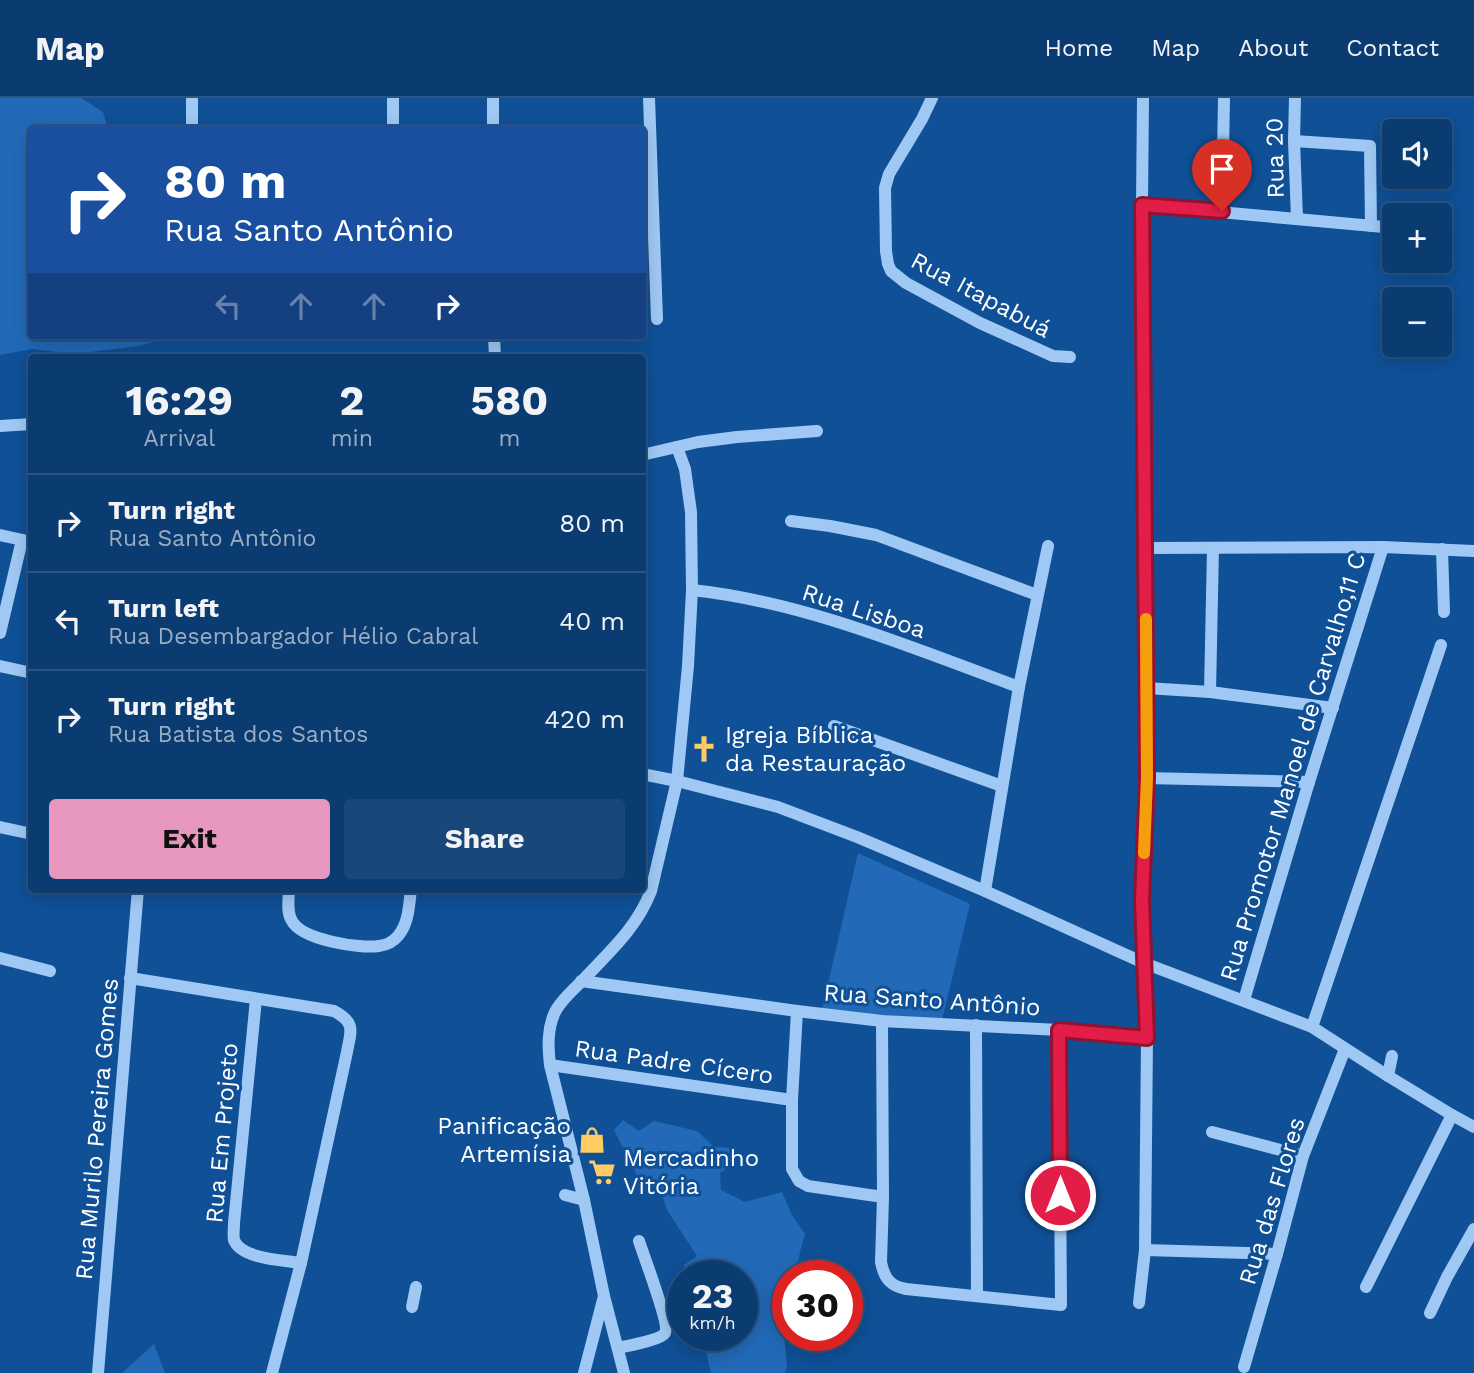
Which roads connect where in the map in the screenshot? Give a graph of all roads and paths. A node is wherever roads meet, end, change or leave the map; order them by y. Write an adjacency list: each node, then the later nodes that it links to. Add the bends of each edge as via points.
1 (192, 98): 9 (street)
2 (393, 98): 10 (street)
3 (493, 98): 11 (street)
4 (649, 98): 18 (street)
5 (932, 98): 19 (street, Rua Itapabuá, via 885,188 886,251 891,271 980,323 1053,356)
6 (1143, 98): 13 (street)
7 (1224, 98): 14 (street)
8 (1295, 98): 12 (street, Rua 20)
9 (192, 126)
10 (393, 126)
11 (494, 126)
12 (1294, 141): 15 (street, Rua 20); 16 (street, via 1370,146)
13 (1142, 205): 14 (street); 30 (street)
14 (1222, 211): 15 (street)
15 (1297, 218): 16 (street)
16 (1371, 226): 17 (street)
17 (1382, 227)
18 (657, 319)
19 (1070, 357)
20 (28, 424): 21 (street)
21 (0, 426)
22 (817, 431): 23 (street)
23 (677, 447): 24 (street); 34 (street, via 690,500)
24 (646, 454)
25 (790, 521): 35 (street, via 876,536)
26 (0, 535): 27 (street)
27 (27, 541): 37 (street)
28 (1048, 546): 35 (street)
29 (1383, 547): 31 (street); 32 (street); 44 (street, Rua Promotor Manoel de Carvalho,11 C)
30 (1145, 548): 31 (street); 42 (street)
31 (1213, 548): 43 (street)
32 (1442, 549): 33 (street); 36 (street)
33 (1474, 551)
34 (692, 590): 41 (street, Rua Lisboa, via 728,594 833,621); 48 (street)
35 (1037, 595): 41 (street)
36 (1444, 612)
37 (0, 633)
38 (1441, 645): 67 (street)
39 (0, 666): 40 (street)
40 (28, 672)
41 (1019, 687): 50 (street)
42 (1146, 688): 43 (street); 47 (street)
43 (1210, 692): 44 (street)
44 (1333, 708): 49 (street, Rua Promotor Manoel de Carvalho,11 C)
45 (834, 726): 50 (street)
46 (646, 775): 48 (street)
47 (1147, 778): 49 (street); 58 (street)
48 (677, 781): 53 (street, via 778,807); 61 (street, via 645,907)
49 (1309, 782): 63 (street, Rua Promotor Manoel de Carvalho,11 C)
50 (1002, 786): 53 (street)
51 (0, 827): 52 (street)
52 (28, 833)
53 (985, 891): 58 (street)
54 (138, 893): 60 (street, Rua Murilo Pereira Gomes)
55 (289, 893): 56 (street, via 288,913 301,931 337,943 377,947 400,933)
56 (410, 893)
57 (0, 958): 59 (street)
58 (1144, 963): 63 (street); 69 (street)
59 (50, 971)
60 (130, 978): 62 (street); 96 (street, Rua Murilo Pereira Gomes)
61 (581, 981): 64 (street, Rua Santo Antônio); 72 (street, via 553,1003)
62 (256, 999): 86 (street, Rua Em Projeto, via 233,1238 250,1254); 86 (street, via 334,1011 350,1024)
63 (1244, 1000): 67 (street)
64 (797, 1011): 65 (street, Rua Santo Antônio); 74 (street, Rua Santo Antônio)
65 (882, 1021): 66 (street, Rua Santo Antônio); 80 (street)
66 (976, 1025): 68 (street, Rua Santo Antônio); 90 (street)
67 (1312, 1027): 70 (street)
68 (1059, 1030): 69 (street, Rua Santo Antônio); 90 (street, via 1061,1305)
69 (1147, 1038): 84 (street)
70 (1345, 1049): 73 (street); 78 (street, Rua das Flores)
71 (1392, 1056): 73 (street)
72 (550, 1065): 74 (street, Rua Padre Cícero); 81 (street)
73 (1388, 1076): 75 (street)
74 (792, 1100): 80 (street, Rua Santo Antônio, via 795,1176 807,1186)
75 (1452, 1115): 76 (street); 88 (street)
76 (1474, 1126)
77 (1212, 1132): 78 (street)
78 (1303, 1156): 85 (street, Rua das Flores)
79 (565, 1195): 81 (street)
80 (883, 1197): 90 (street, via 881,1251 883,1271 891,1284)
81 (584, 1200): 89 (street)
82 (1474, 1229): 93 (street)
83 (639, 1241): 94 (street, via 667,1327 661,1337)
84 (1145, 1250): 85 (street); 91 (street)
85 (1277, 1254): 95 (street, Rua das Flores)
86 (301, 1263): 97 (street)
87 (416, 1287): 92 (street)
88 (1366, 1287)
89 (604, 1296): 94 (street); 98 (street)
90 (977, 1296)
91 (1139, 1303)
92 (412, 1307)
93 (1430, 1313)
94 (618, 1348): 99 (street)
95 (1244, 1367)
96 (98, 1373)
97 (272, 1373)
98 (584, 1373)
99 (624, 1373)

